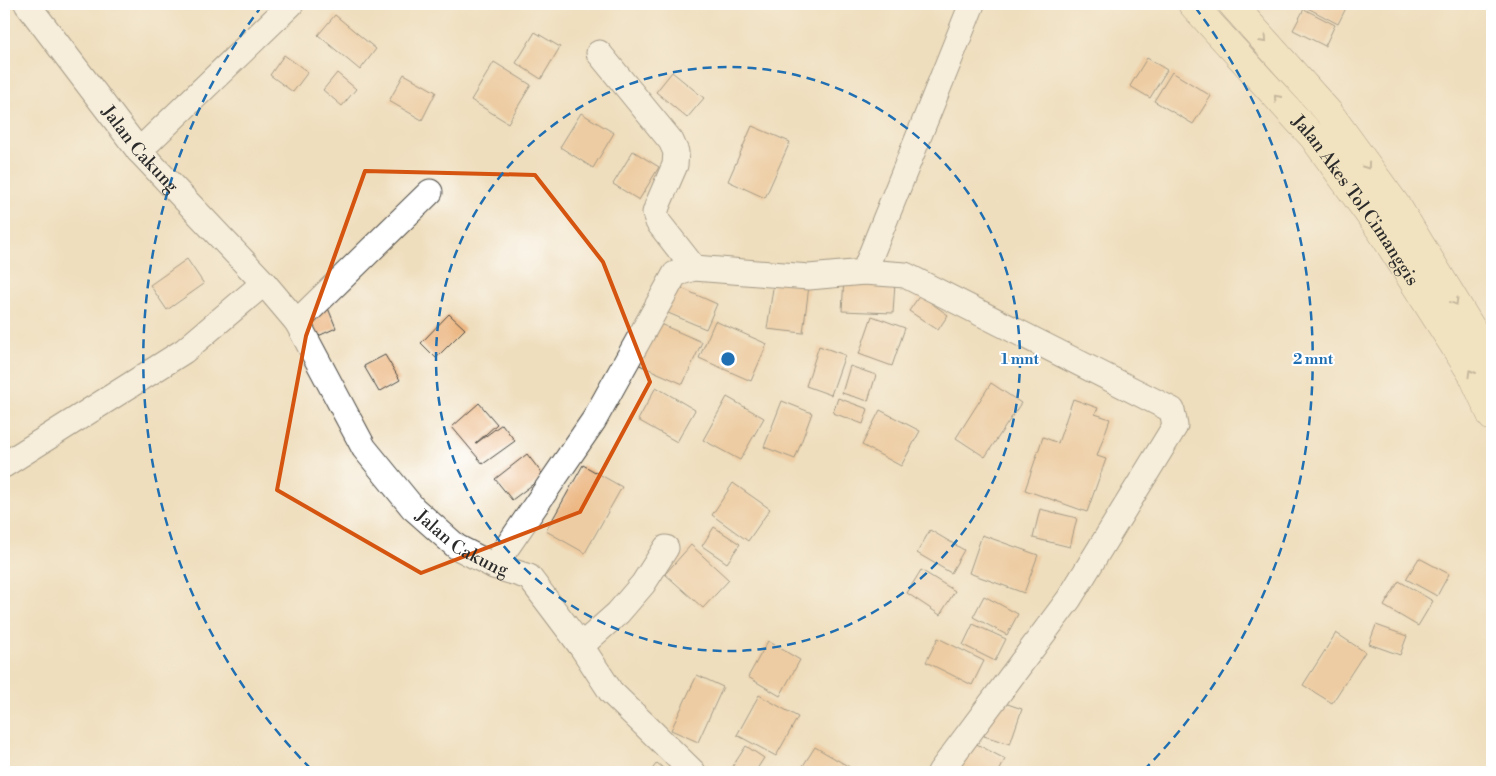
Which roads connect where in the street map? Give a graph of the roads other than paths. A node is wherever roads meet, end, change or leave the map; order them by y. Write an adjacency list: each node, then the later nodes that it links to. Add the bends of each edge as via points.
1 (28, 4): 7 (street, Jalan Cakung)
2 (291, 4): 7 (street)
3 (972, 4): 10 (street)
4 (1192, 4): 14 (main road, Jalan Akes Tol Cimanggis, one-way to 4, via 1472,374 1391,248 1313,137)
5 (1232, 4): 13 (main road, Jalan Akes Tol Cimanggis, one-way to 13, via 1330,114 1399,209)
6 (599, 53): 9 (street, via 676,152 675,165 655,212 658,222)
7 (139, 150): 11 (street, Jalan Cakung)
8 (430, 192): 12 (street)
9 (694, 268): 10 (street, via 809,277); 17 (street, via 674,274 594,420)
10 (864, 272): 20 (street, via 906,275 1172,410 1174,417 1175,426 1069,598)
11 (264, 283): 12 (street, Jalan Cakung); 15 (street, via 184,352)
12 (297, 322): 17 (street, Jalan Cakung, via 364,448 413,508 457,547)
13 (1492, 362)
14 (1492, 417)
15 (4, 465)
16 (666, 548): 18 (street, via 643,584 618,613)
17 (494, 566): 18 (street, Jalan Cakung, via 529,577)
18 (581, 646): 19 (street, Jalan Cakung, via 611,692)
19 (693, 772)
20 (940, 772)

